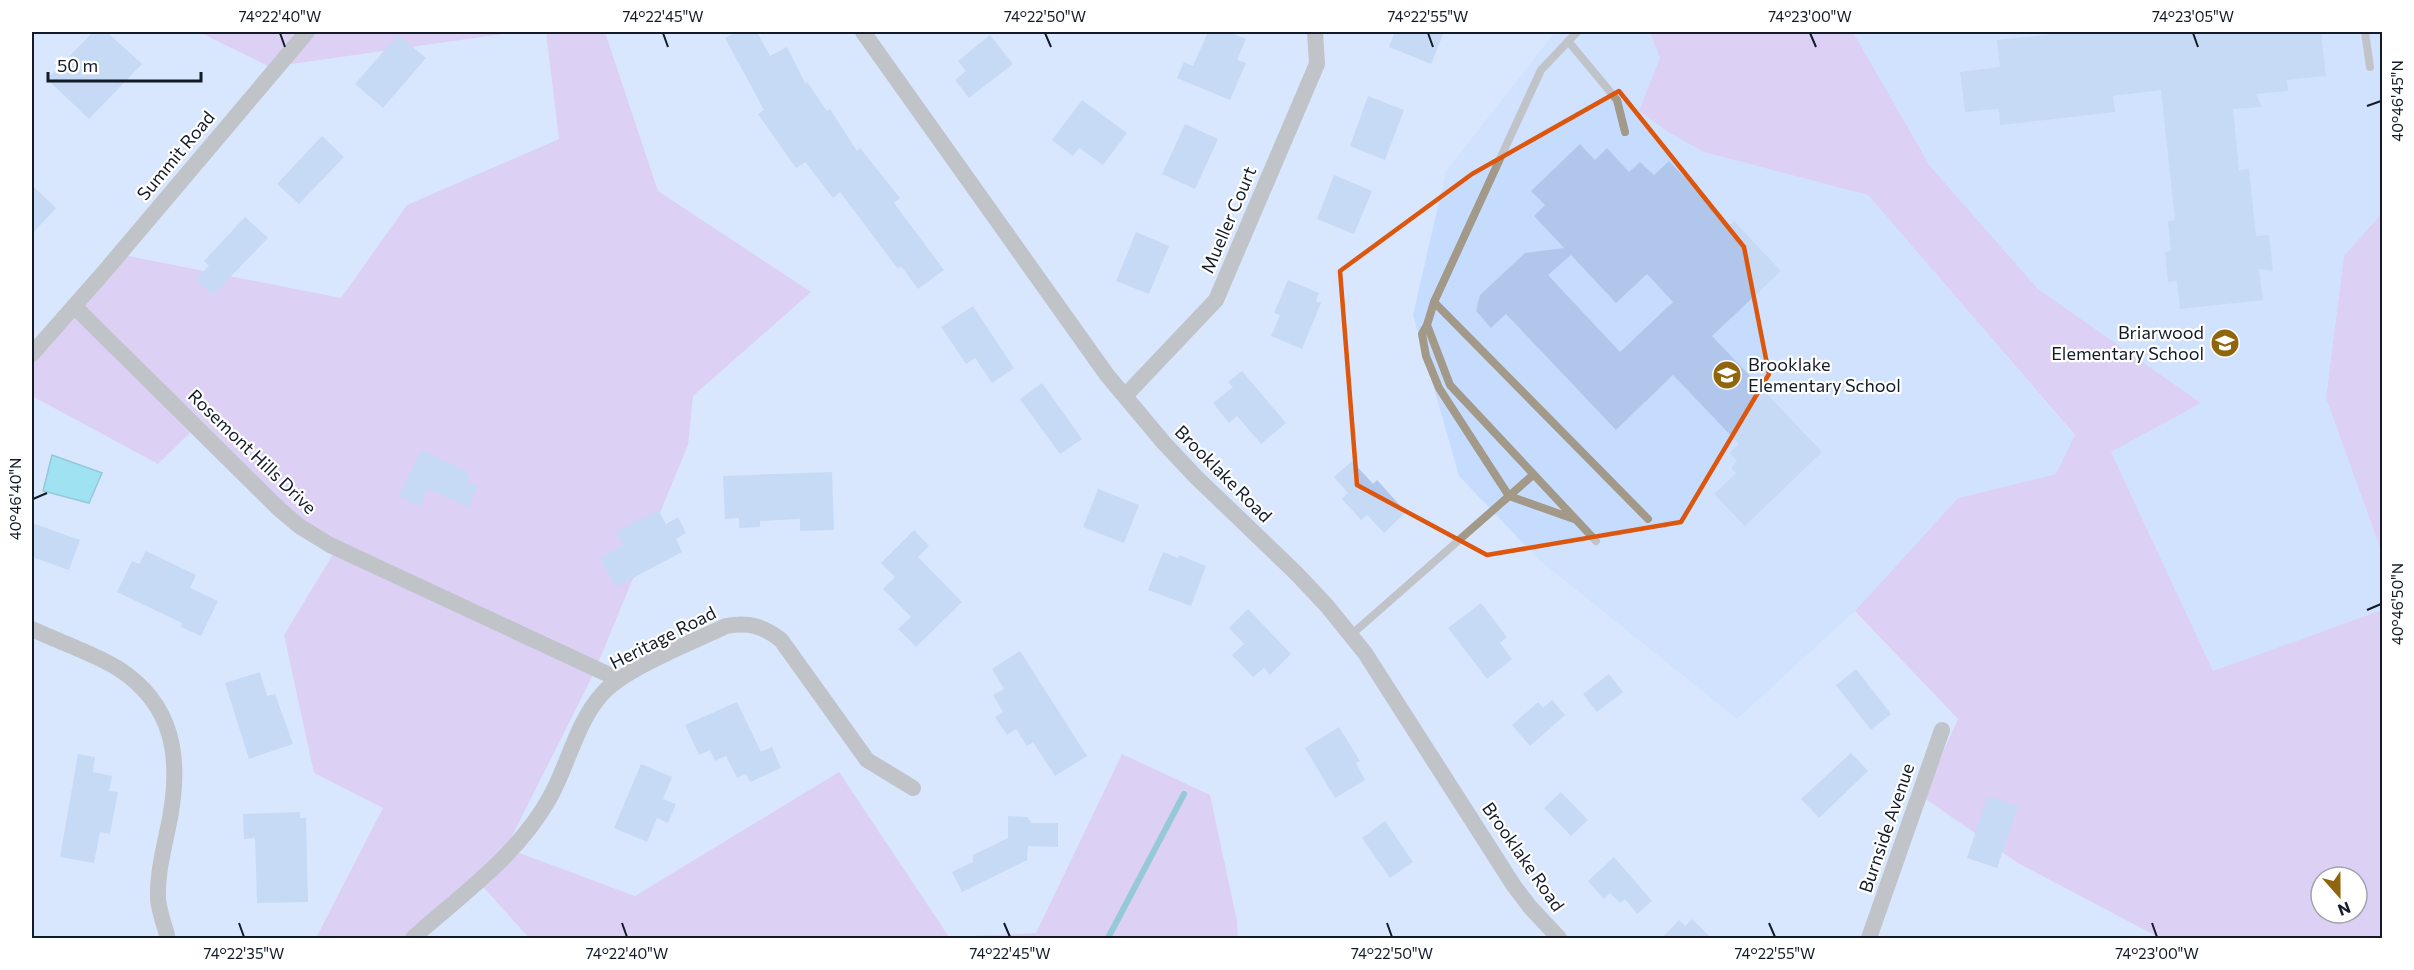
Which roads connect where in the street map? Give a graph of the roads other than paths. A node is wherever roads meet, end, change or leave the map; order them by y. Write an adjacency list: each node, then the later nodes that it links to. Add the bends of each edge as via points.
1 (307, 32): 10 (street, Summit Road)
2 (863, 32): 13 (street, Brooklake Road)
3 (1315, 32): 13 (street, Mueller Court, via 1317,64 1216,300)
4 (1576, 32): 6 (lane)
5 (2365, 32): 7 (lane)
6 (1568, 41): 8 (lane, via 1617,100); 9 (lane, via 1541,69)
7 (2370, 67)
8 (1625, 132)
9 (1434, 302): 11 (lane); 17 (lane)
10 (74, 306): 12 (street); 21 (street, Rosemont Hills Drive, via 299,525 330,546)
11 (1427, 325): 14 (lane, via 1450,385); 15 (lane, via 1422,334 1424,345 1439,388)
12 (32, 354)
13 (1125, 396): 20 (street, Brooklake Road, via 1179,460 1296,573)
14 (1533, 475): 15 (lane); 16 (lane)
15 (1509, 496): 16 (lane); 20 (lane)
16 (1574, 519): 18 (lane)
17 (1648, 519)
18 (1596, 541)
19 (32, 629): 24 (street, via 117,668 151,699 165,723 176,768 159,882 158,901)
20 (1351, 635): 26 (street, Brooklake Road, via 1514,886)
21 (618, 679): 23 (street, Heritage Road, via 726,626 757,626 781,640 867,760); 25 (street, Heritage Road, via 589,712 550,799 532,826 513,849)
22 (1942, 730): 27 (street, Burnside Avenue)
23 (913, 788)
24 (167, 935)
25 (412, 939)
26 (1559, 939)
27 (1869, 939)

